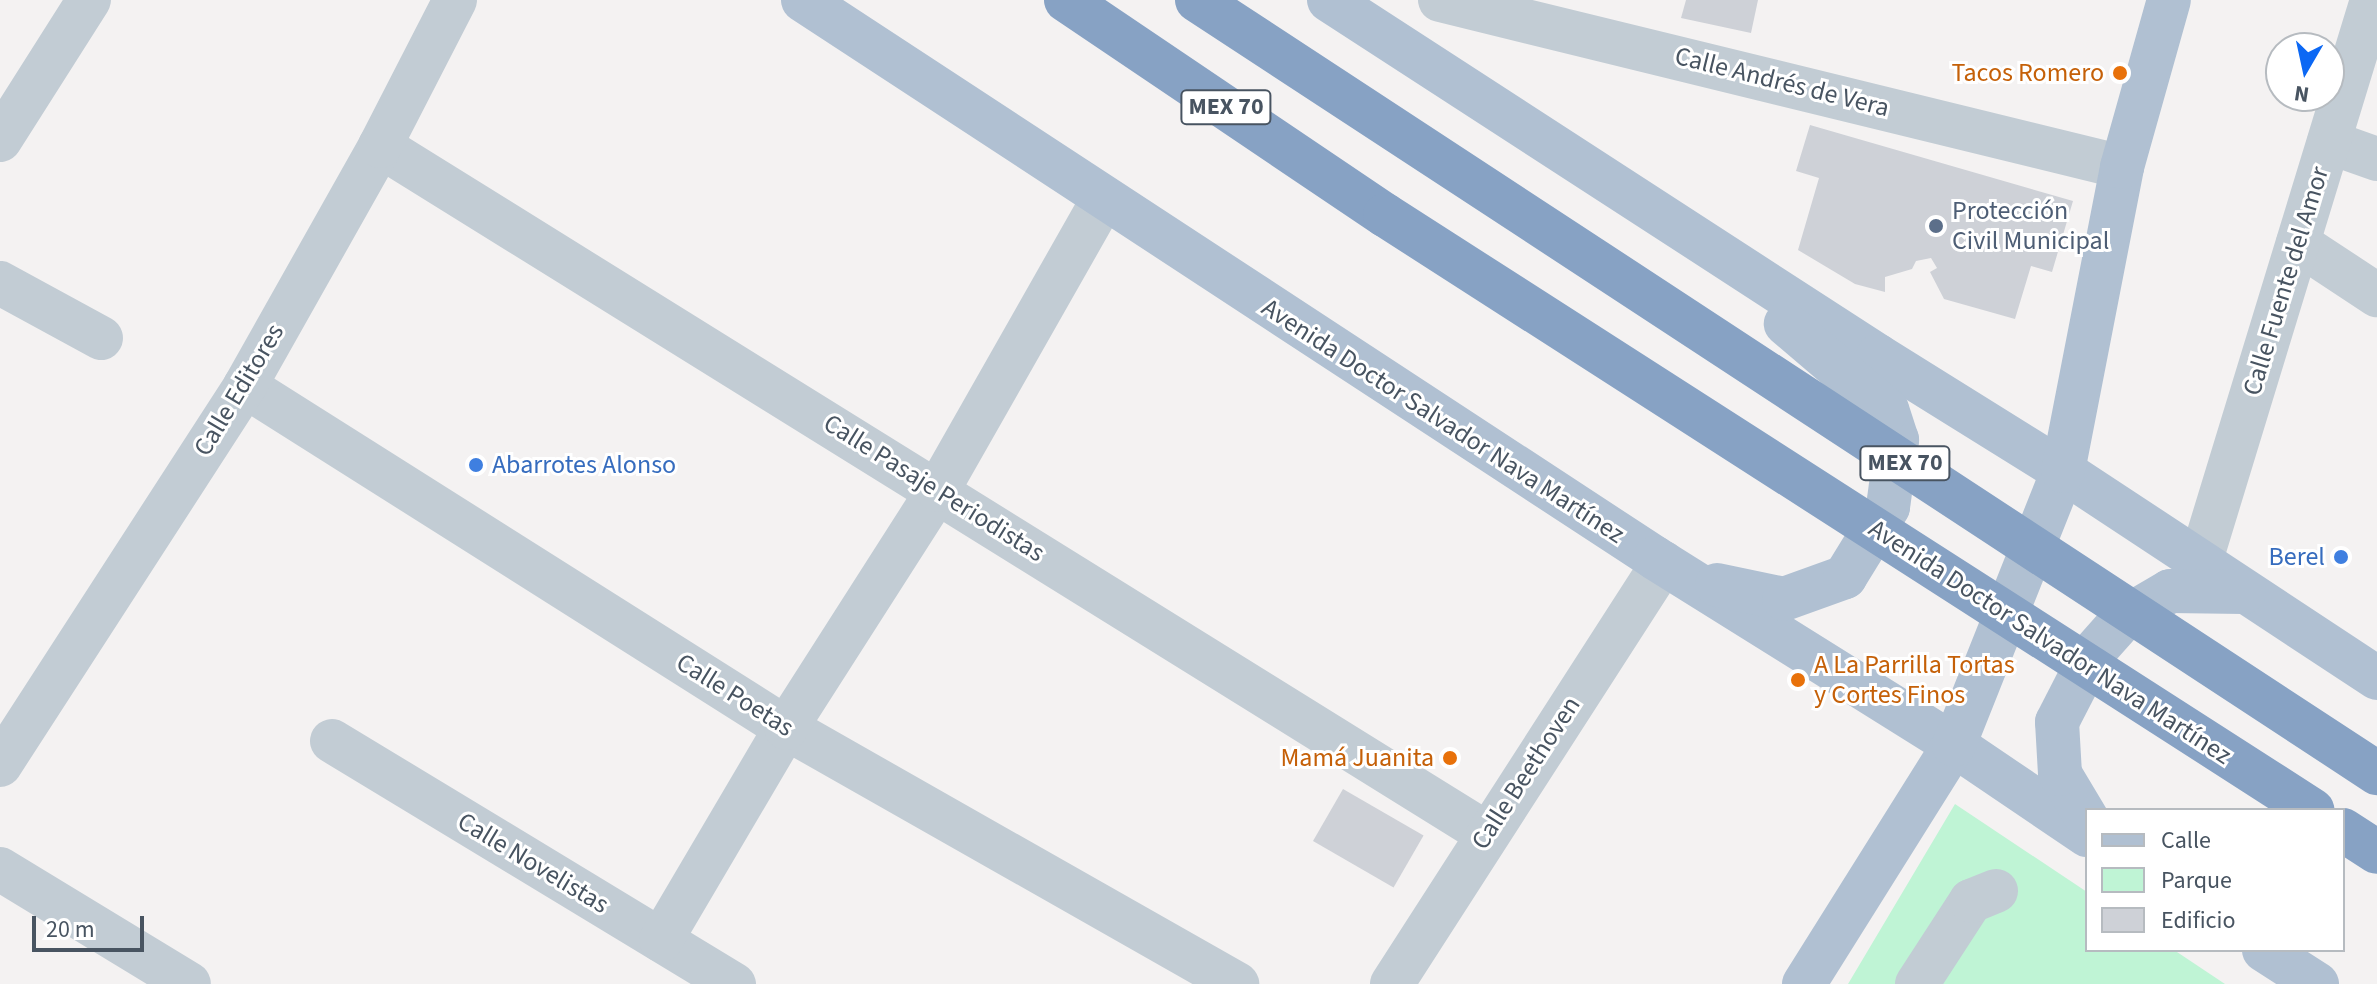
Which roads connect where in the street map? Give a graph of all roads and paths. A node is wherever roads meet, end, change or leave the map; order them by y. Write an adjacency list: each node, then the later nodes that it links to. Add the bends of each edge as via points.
1 (89, 0): 10 (street)
2 (455, 0): 12 (street, Calle Editores)
3 (803, 0): 15 (main road, Avenida Doctor Salvador Nava Martínez)
4 (1066, 0): 33 (highway, Avenida Doctor Salvador Nava Martínez / MEX 70, via 1385,215)
5 (1197, 0): 32 (highway, MEX 70)
6 (1329, 0): 17 (main road)
7 (1440, 0): 14 (street, Calle Andrés de Vera)
8 (2169, 0): 14 (main road)
9 (2372, 0): 11 (street, Calle Fuente del Amor)
10 (0, 140)
11 (2329, 142): 13 (street); 16 (street, Calle Fuente del Amor)
12 (380, 146): 21 (street, Calle Editores); 23 (street, Calle Pasaje Periodistas)
13 (2377, 159)
14 (2122, 167): 22 (main road)
15 (1103, 199): 23 (street); 24 (main road, Avenida Doctor Salvador Nava Martínez)
16 (2298, 243): 19 (street); 25 (street, Calle Fuente del Amor)
17 (1705, 244): 22 (main road); 24 (main road, via 1762,304 1887,410 1897,440 1888,507 1845,577 1784,599 1718,585)
18 (0, 283): 20 (street)
19 (2377, 295)
20 (101, 338)
21 (245, 386): 28 (street, Calle Poetas); 31 (street, Calle Editores)
22 (2063, 471): 25 (main road); 30 (main road)
23 (938, 490): 28 (street); 36 (street, Calle Pasaje Periodistas)
24 (1663, 563): 30 (main road, Avenida Doctor Salvador Nava Martínez); 36 (street, Calle Beethoven)
25 (2200, 563): 26 (main road)
26 (2244, 592): 27 (main road); 34 (main road, via 2170,591 2124,618 2092,654 2057,722 2060,774)
27 (2377, 678)
28 (786, 728): 41 (street); 46 (street, Calle Poetas)
29 (332, 741): 41 (street, Calle Novelistas)
30 (1954, 745): 37 (main road, Avenida Doctor Salvador Nava Martínez); 43 (main road)
31 (0, 765)
32 (2377, 773)
33 (2309, 808)
34 (2085, 816)
35 (2345, 831): 38 (highway)
36 (1486, 833): 47 (street, Calle Beethoven)
37 (2085, 834)
38 (2377, 852)
39 (0, 869): 44 (street)
40 (1996, 891): 48 (street, via 1971,901)
41 (661, 940): 45 (street, Calle Novelistas)
42 (2267, 952): 49 (main road)
43 (1818, 979)
44 (189, 984)
45 (734, 984)
46 (1237, 984)
47 (1392, 984)
48 (1917, 984)
49 (2317, 984)

